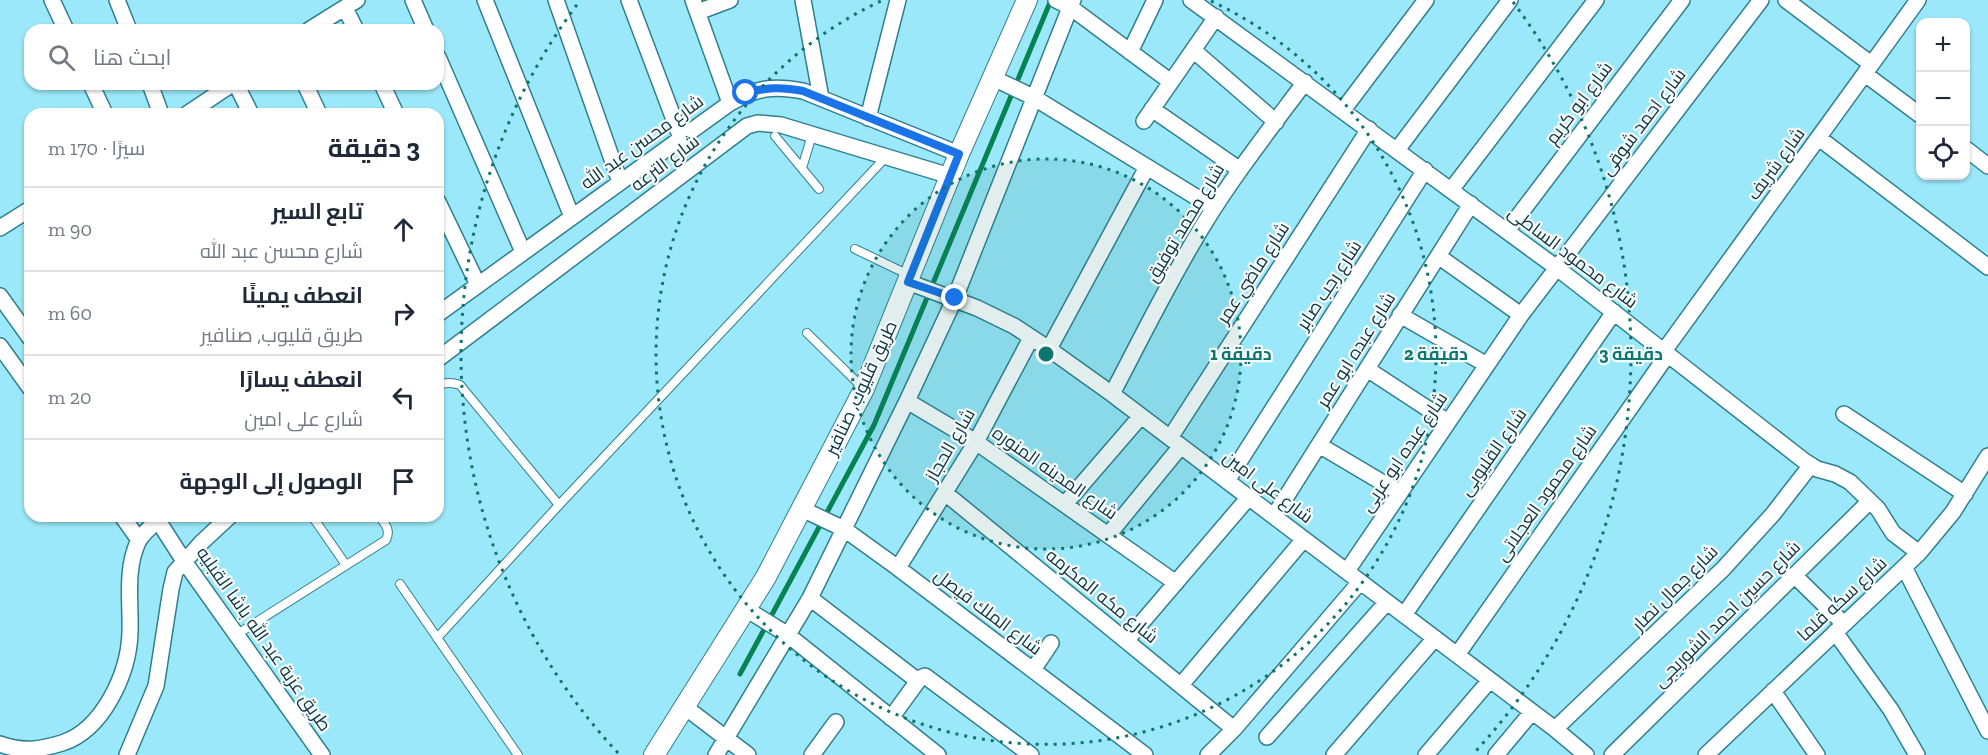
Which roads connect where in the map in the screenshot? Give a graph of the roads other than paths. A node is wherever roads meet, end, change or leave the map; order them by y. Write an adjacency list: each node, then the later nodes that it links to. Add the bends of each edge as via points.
1 (52, 0): 25 (street)
2 (117, 0): 26 (street)
3 (413, 0): 29 (street)
4 (485, 0): 78 (street)
5 (556, 0): 71 (street)
6 (629, 0): 59 (street)
7 (730, 0): 23 (street)
8 (803, 0): 44 (street)
9 (898, 0): 54 (street)
10 (1027, 0): 34 (street, طريق قليوب, صنافير)
11 (1056, 0): 22 (street)
12 (1155, 0): 31 (street)
13 (1191, 0): 24 (street, شارع محمود الساطى)
14 (1426, 0): 52 (street)
15 (1510, 0): 61 (street)
16 (1596, 0): 73 (street)
17 (1682, 0): 80 (street, شارع ابو كريم)
18 (1761, 0): 85 (street, شارع احمد شوقى)
19 (1786, 0): 32 (street)
20 (1918, 0): 32 (street, شارع شريف)
21 (351, 4): 27 (street); 28 (street)
22 (1072, 4): 31 (street); 43 (street)
23 (695, 6): 45 (street)
24 (1216, 17): 30 (street); 36 (street, شارع محمود الساطى)
25 (63, 24)
26 (127, 24)
27 (319, 24)
28 (355, 24)
29 (423, 24)
30 (1193, 50): 35 (street); 55 (street)
31 (1130, 52): 35 (street)
32 (1868, 69): 53 (street); 60 (street, شارع شريف)
33 (444, 71): 82 (street)
34 (993, 78): 43 (street); 63 (street, طريق قليوب, صنافير)
35 (1171, 82): 68 (street, via 1148,115)
36 (1305, 82): 52 (street, شارع محمود الساطى); 55 (street, شارع محمد توفيق)
37 (94, 90): 46 (street)
38 (152, 90): 47 (street)
39 (225, 90): 48 (street)
40 (237, 90): 49 (street)
41 (308, 90): 50 (street)
42 (384, 90): 51 (street)
43 (1033, 97): 66 (street); 89 (street)
44 (821, 98): 45 (street, شارع محسن عبد الله, via 784,87 746,93); 54 (street, شارع محسن عبد الله)
45 (730, 102): 59 (street, شارع محسن عبد الله)
46 (102, 108)
47 (159, 108)
48 (196, 108)
49 (248, 108)
50 (316, 108)
51 (393, 108)
52 (1342, 110): 56 (street, شارع محمود الساطى)
53 (1916, 111)
54 (868, 118): 63 (street, شارع محسن عبد الله)
55 (1276, 122): 68 (street, شارع محمد توفيق)
56 (1369, 129): 61 (street, شارع محمود الساطى); 112 (street, شارع ماضي عمر)
57 (812, 135): 64 (street, شارع الترعه); 67 (lane); 100 (street, شارع الترعه, via 770,123 747,126)
58 (775, 136): 67 (lane)
59 (681, 138): 71 (street, شارع محسن عبد الله)
60 (1819, 138): 84 (street); 99 (street, شارع شريف)
61 (1397, 150): 69 (street, شارع محمود الساطى)
62 (1970, 153): 65 (street)
63 (959, 154): 70 (street, طريق قليوب, صنافير)
64 (886, 157): 70 (street, شارع الترعه); 123 (lane)
65 (1988, 166)
66 (1147, 167): 75 (street); 98 (street)
67 (802, 168): 72 (lane)
68 (1240, 170): 75 (street, شارع محمد توفيق)
69 (1425, 170): 73 (street, شارع محمود الساطى); 116 (street, شارع رجب صابر)
70 (950, 176): 86 (street, طريق قليوب, صنافير)
71 (620, 182): 78 (street, شارع محسن عبد الله)
72 (819, 189)
73 (1451, 190): 74 (street, شارع محمود الساطى)
74 (1471, 204): 80 (street, شارع محمود الساطى); 83 (street, شارع عبده ابو عمر)
75 (1214, 208): 106 (street, شارع محمد توفيق)
76 (24, 213): 79 (street)
77 (444, 214): 87 (street)
78 (572, 217): 82 (street, شارع محسن عبد الله)
79 (0, 228)
80 (1507, 231): 85 (street, شارع محمود الساطى)
81 (855, 249): 86 (lane)
82 (523, 252): 87 (street, شارع محسن عبد الله)
83 (1438, 256): 92 (street, شارع عبده ابو عمر); 93 (street)
84 (1988, 267)
85 (1557, 268): 91 (street, شارع محمود الساطى); 93 (street, شارع عبده ابو عربى)
86 (909, 278): 89 (street, شارع على امين); 105 (street, طريق قليوب, صنافير)
87 (478, 285): 90 (street, شارع محسن عبد الله)
88 (0, 296): 94 (street)
89 (955, 298): 96 (street, شارع على امين); 107 (street)
90 (444, 310)
91 (1614, 312): 99 (street, شارع محمود الساطى); 149 (street, شارع القليوبى)
92 (1400, 315): 101 (street); 102 (street, شارع عبده ابو عمر)
93 (1521, 315): 101 (street, شارع عبده ابو عربى)
94 (24, 330)
95 (807, 333): 105 (lane)
96 (1031, 338): 98 (street, شارع على امين); 111 (street, شارع الحجاز)
97 (0, 346): 103 (street)
98 (1049, 349): 106 (street, شارع على امين)
99 (1666, 353): 115 (street, شارع محمود الساطى); 157 (street, شارع محمود العجلاتى)
100 (444, 354)
101 (1487, 365): 110 (street, شارع عبده ابو عربى)
102 (1367, 369): 110 (street); 113 (street, شارع عبده ابو عمر)
103 (24, 380)
104 (444, 383): 123 (lane, via 460,386)
105 (864, 389): 124 (street, طريق قليوب, صنافير)
106 (1112, 394): 109 (street, شارع على امين)
107 (907, 401): 111 (street, شارع المدينه المنوره); 132 (street)
108 (1844, 414): 119 (street)
109 (1141, 416): 112 (street, شارع على امين); 122 (street)
110 (1448, 422): 118 (street, شارع عبده ابو عربى)
111 (976, 442): 117 (street, شارع الحجاز); 122 (street, شارع المدينه المنوره)
112 (1175, 442): 116 (street, شارع على امين); 133 (street, شارع ماضي عمر)
113 (1319, 445): 118 (street); 125 (street, شارع عبده ابو عمر)
114 (1988, 456): 119 (street, شارع سكه قلما)
115 (1811, 465): 121 (street, شارع محمود الساطى, via 1844,478); 168 (street, شارع جمال نصار, via 1723,569)
116 (1227, 481): 120 (street, شارع على امين)
117 (945, 493): 140 (street, شارع الحجاز); 155 (street, شارع مكه المكرمه)
118 (1400, 493): 141 (street, شارع عبده ابو عربى)
119 (1965, 494): 136 (street, شارع سكه قلما)
120 (1249, 497): 125 (street, شارع على امين); 144 (street)
121 (1870, 501): 136 (street, شارع محمود الساطى, via 1893,533); 142 (street, شارع حسين احمد الشوربجى)
122 (1065, 504): 133 (street, شارع المدينه المنوره)
123 (559, 505): 153 (lane)
124 (802, 509): 132 (street, شارع الملك فيصل); 148 (street, طريق قليوب, صنافير)
125 (1274, 516): 134 (street, شارع على امين)
126 (126, 522): 135 (street)
127 (155, 522): 135 (street)
128 (162, 522): 137 (street, طريق عزبة عبد الله باشا القبليه)
129 (224, 522): 137 (street)
130 (316, 522): 138 (lane)
131 (382, 522): 138 (lane, via 388,532 386,540)
132 (844, 529): 140 (street, شارع الملك فيصل); 146 (street)
133 (1108, 534): 144 (street, شارع المدينه المنوره)
134 (1304, 539): 141 (street, شارع على امين); 161 (street)
135 (139, 540): 172 (street, via 129,588 129,650 105,709 69,741 43,749 15,750)
136 (1919, 553): 139 (street, شارع سكه قلما)
137 (184, 561): 151 (street, طريق عزبة عبد الله باشا القبليه); 174 (street, via 175,572 171,589 156,686)
138 (346, 566): 151 (lane)
139 (1904, 567): 150 (street, شارع سكه قلما); 169 (street)
140 (898, 568): 158 (street, شارع الملك فيصل)
141 (1347, 571): 143 (street, شارع على امين)
142 (1794, 575): 150 (street); 189 (street, شارع حسين احمد الشوربجى)
143 (1360, 582): 147 (street, شارع على امين); 167 (street)
144 (1176, 583): 155 (street)
145 (400, 584): 153 (lane)
146 (810, 598): 152 (street); 159 (street)
147 (1387, 602): 149 (street, شارع على امين); 170 (street)
148 (746, 609): 152 (street); 163 (street, طريق قليوب, صنافير)
149 (1404, 615): 154 (street, شارع على امين)
150 (1839, 628): 162 (street, شارع سكه قلما); 191 (street)
151 (236, 635): 175 (street, طريق عزبة عبد الله باشا القبليه)
152 (788, 635): 165 (street); 171 (street)
153 (437, 638): 176 (lane)
154 (1435, 638): 157 (street, شارع على امين); 185 (street)
155 (1126, 641): 161 (street, شارع مكه المكرمه)
156 (1051, 643): 158 (street)
157 (1457, 655): 160 (street, شارع على امين)
158 (1033, 670): 183 (street, شارع الملك فيصل)
159 (919, 680): 165 (street); 182 (street, via 928,677)
160 (1490, 680): 164 (street, شارع على امين); 186 (street)
161 (1181, 685): 167 (street, شارع مكه المكرمه)
162 (1773, 691): 173 (street, شارع سكه قلما); 190 (street)
163 (685, 707): 171 (street); 177 (street, طريق قليوب, صنافير)
164 (1532, 712): 168 (street, شارع على امين); 187 (street)
165 (891, 718): 181 (street)
166 (836, 722): 180 (street)
167 (1234, 729): 184 (street)
168 (1555, 729): 188 (street, شارع على امين)
169 (1988, 731)
170 (1267, 737)
171 (726, 738): 178 (street); 179 (street)
172 (0, 744)
173 (1714, 752)
174 (127, 755)
175 (322, 755)
176 (518, 755)
177 (654, 755)
178 (716, 755)
179 (748, 755)
180 (812, 755)
181 (938, 755)
182 (1031, 755)
183 (1145, 755)
184 (1208, 755)
185 (1334, 755)
186 (1426, 755)
187 (1496, 755)
188 (1586, 755)
189 (1612, 755)
190 (1817, 755)
191 (1917, 755)

